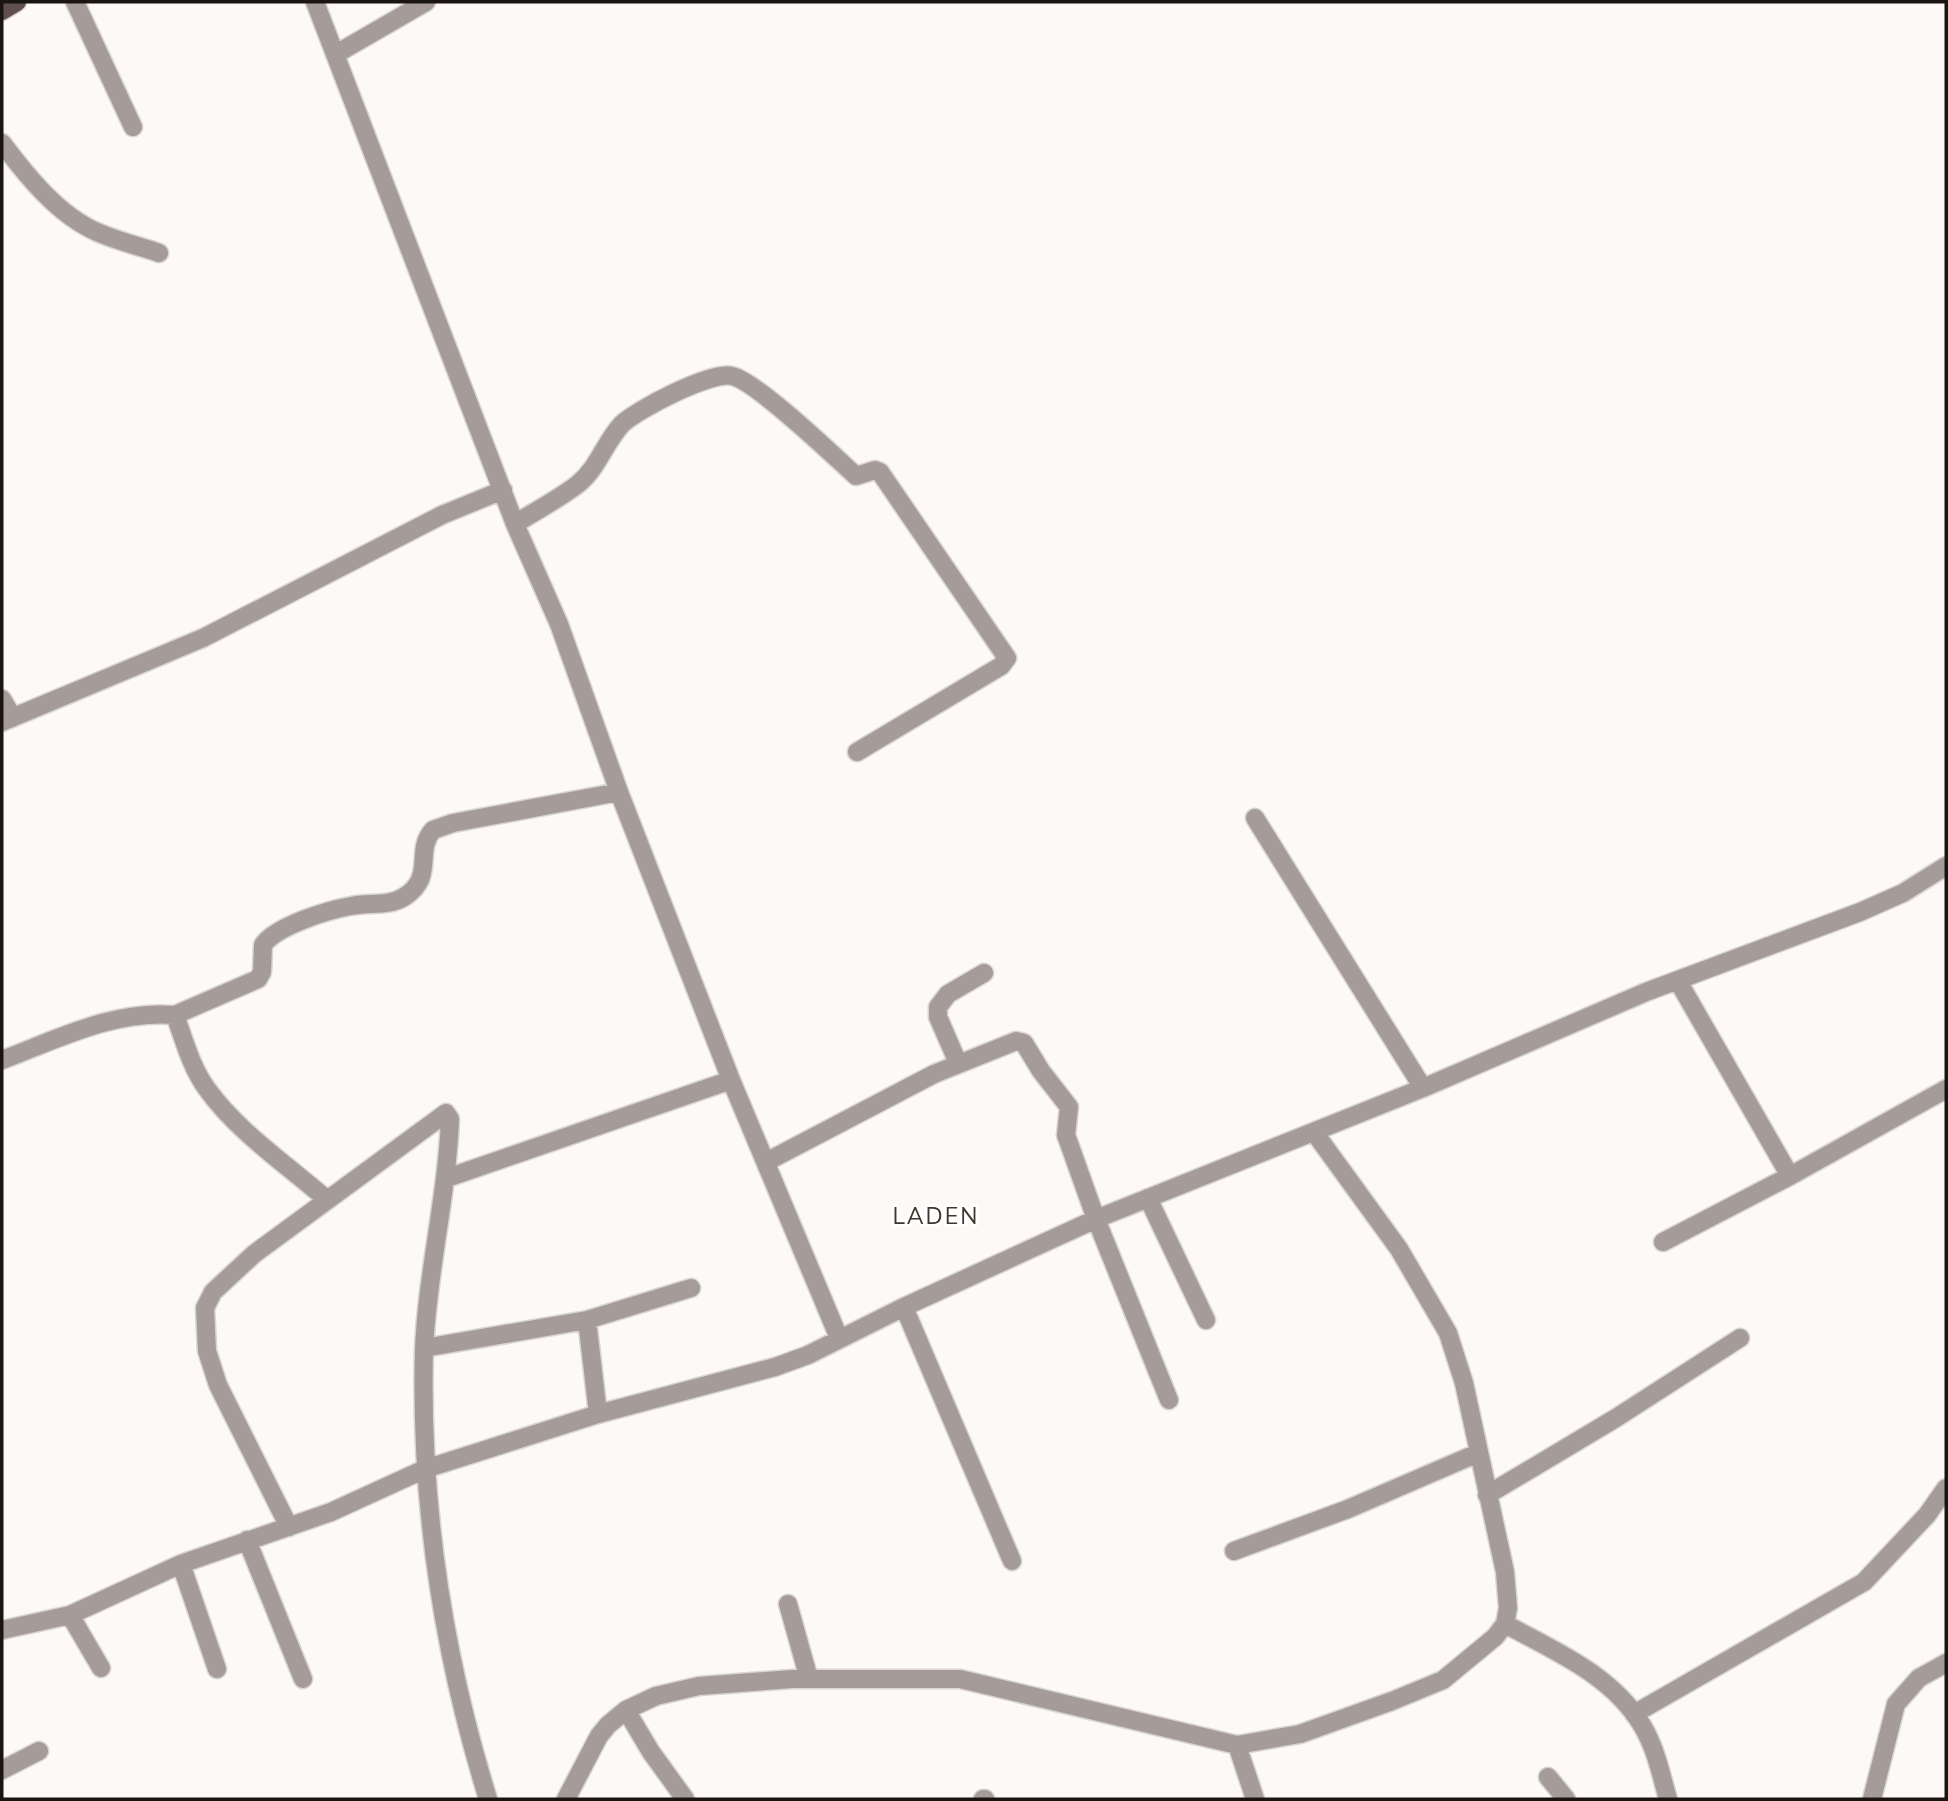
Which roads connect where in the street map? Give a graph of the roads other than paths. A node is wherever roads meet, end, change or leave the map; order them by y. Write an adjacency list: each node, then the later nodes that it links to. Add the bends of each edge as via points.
1 (16, 2): 5 (main road)
2 (75, 2): 7 (street)
3 (315, 2): 6 (street)
4 (426, 2): 6 (street)
5 (2, 11)
6 (336, 54): 10 (street)
7 (133, 127)
8 (2, 143): 9 (street, via 22,170 72,216 96,232)
9 (159, 253)
10 (503, 490): 11 (street); 13 (street, via 442,515 203,638)
11 (515, 524): 14 (street, via 578,484 632,417 717,376 739,378 856,476 880,472 1007,659); 15 (street, via 559,624)
12 (2, 699): 13 (street)
13 (7, 719)
14 (857, 752)
15 (619, 792): 20 (street, via 453,823 433,831 426,842 422,880 405,896 385,904 349,906 278,931 262,945 258,979); 23 (street)
16 (1255, 818): 24 (street)
17 (1946, 867): 19 (street, via 1860,912)
18 (984, 973): 22 (street, via 948,994 937,1007)
19 (1678, 981): 24 (street); 28 (street)
20 (175, 1015): 21 (street, via 112,1019); 31 (street, via 207,1089 227,1113)
21 (2, 1060)
22 (958, 1063): 27 (street); 32 (street, via 1016,1041 1027,1045 1069,1107 1066,1135)
23 (731, 1080): 27 (street); 29 (street)
24 (1423, 1088): 26 (street)
25 (1946, 1089): 28 (street)
26 (1314, 1132): 30 (street); 43 (street, via 1399,1249 1448,1333)
27 (766, 1161): 38 (street)
28 (1790, 1177): 33 (street)
29 (447, 1178): 31 (street, via 450,1119 445,1113); 40 (street)
30 (1148, 1198): 32 (street); 37 (street)
31 (326, 1199): 47 (street, via 212,1292 205,1308 207,1351 218,1385)
32 (1096, 1219): 35 (street); 41 (street)
33 (1663, 1242)
34 (691, 1288): 36 (street)
35 (904, 1307): 38 (street); 50 (street)
36 (587, 1320): 40 (street); 42 (street)
37 (1206, 1320)
38 (838, 1338): 42 (street, via 775,1367)
39 (1740, 1338): 46 (street)
40 (424, 1348): 44 (street)
41 (1169, 1400)
42 (598, 1414): 44 (street)
43 (1478, 1453): 46 (street); 49 (street, via 1348,1509)
44 (425, 1469): 47 (street, via 331,1513); 67 (street, via 436,1573 453,1666)
45 (1946, 1488): 62 (street, via 1927,1516 1864,1582)
46 (1487, 1495): 54 (street, via 1505,1573)
47 (289, 1527): 48 (street)
48 (247, 1540): 51 (street); 59 (street)
49 (1234, 1551)
50 (1012, 1561)
51 (181, 1564): 53 (street); 58 (street)
52 (788, 1604): 60 (street)
53 (70, 1615): 55 (street); 57 (street)
54 (1505, 1624): 62 (street, via 1590,1671); 63 (street, via 1443,1679 1300,1734)
55 (2, 1630)
56 (1946, 1663): 73 (street, via 1919,1678 1896,1704)
57 (101, 1668)
58 (217, 1669)
59 (303, 1679)
60 (810, 1679): 61 (street, via 699,1686 656,1696); 63 (street, via 960,1679)
61 (626, 1710): 68 (street, via 599,1736); 69 (street)
62 (1634, 1714): 72 (street, via 1657,1761)
63 (1237, 1745): 70 (street)
64 (39, 1751): 65 (street)
65 (2, 1770)
66 (1548, 1777): 71 (street)
67 (488, 1799)
68 (566, 1799)
69 (685, 1799)
70 (1255, 1799)
71 (1566, 1799)
72 (1668, 1799)
73 (1872, 1799)

